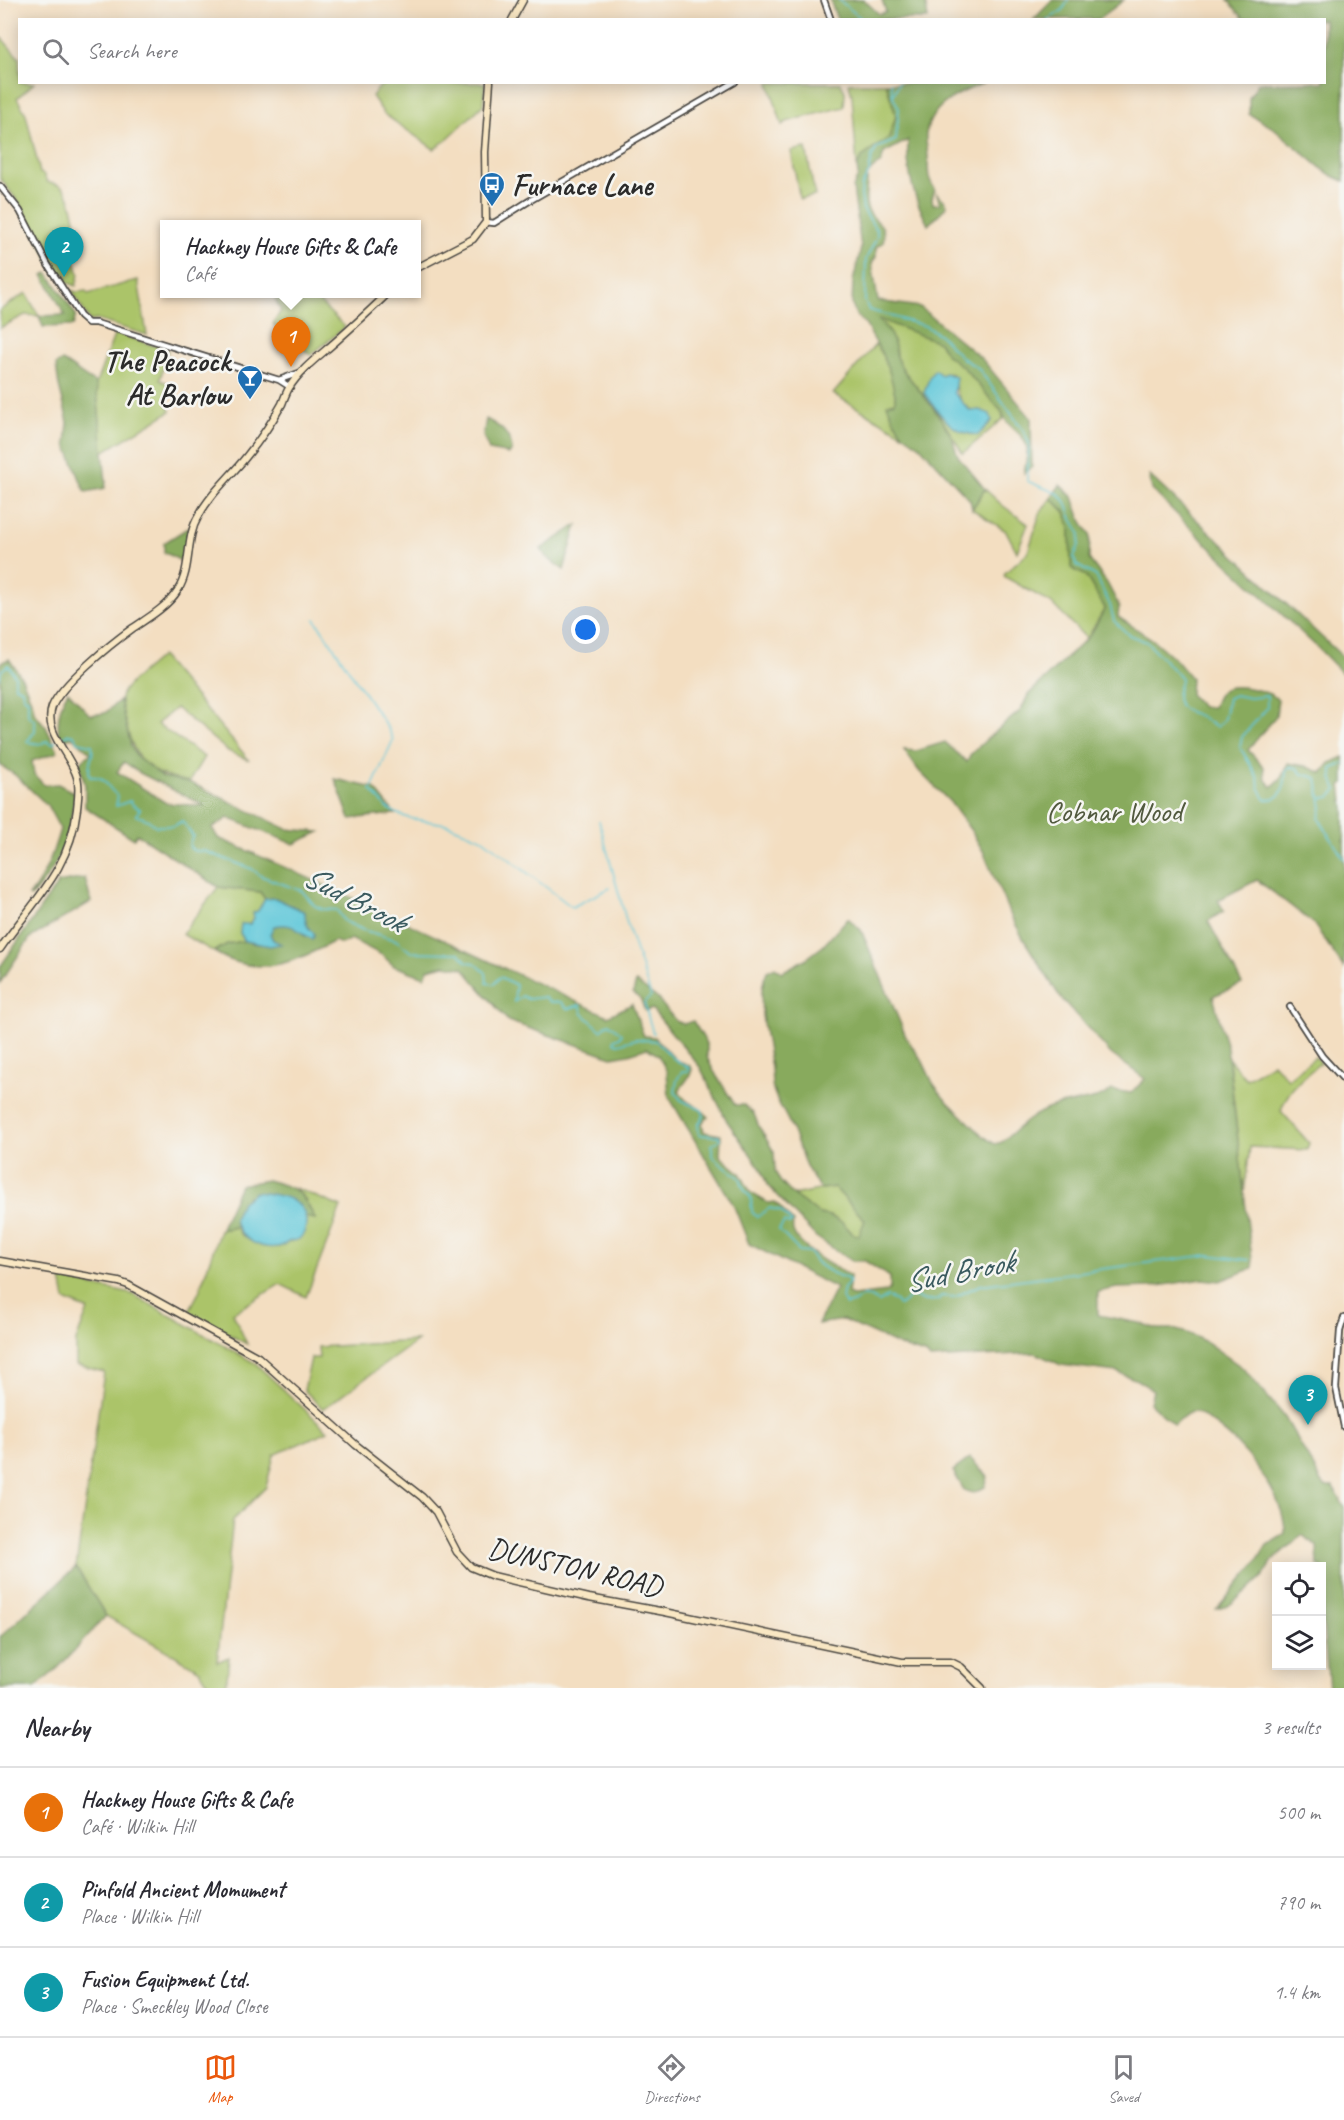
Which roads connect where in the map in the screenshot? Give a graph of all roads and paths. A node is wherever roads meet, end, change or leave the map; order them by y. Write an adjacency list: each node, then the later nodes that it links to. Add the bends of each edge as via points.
1 (523, 0): 3 (main road)
2 (824, 0): 4 (street)
3 (513, 18)
4 (830, 18)
5 (490, 84): 8 (main road)
6 (732, 84): 8 (street, via 494,224)
7 (0, 186): 12 (street, via 20,211 80,316 88,322)
8 (486, 222): 9 (main road, via 472,239)
9 (421, 266)
10 (383, 298): 11 (main road)
11 (304, 371): 12 (street); 13 (main road)
12 (279, 380): 13 (street)
13 (290, 387): 14 (main road, via 265,431 197,518 178,591 89,665 55,701 51,717 56,740 77,777 75,824 64,859)
14 (0, 950)
15 (1290, 1007): 16 (street, via 1322,1056)
16 (1344, 1080)
17 (0, 1261): 20 (main road, DUNSTON ROAD, via 119,1281 258,1357 356,1445 422,1497 471,1567 589,1598 903,1662 951,1662 962,1667)
18 (1344, 1318): 19 (street, via 1336,1388)
19 (1344, 1427)
20 (982, 1688)

